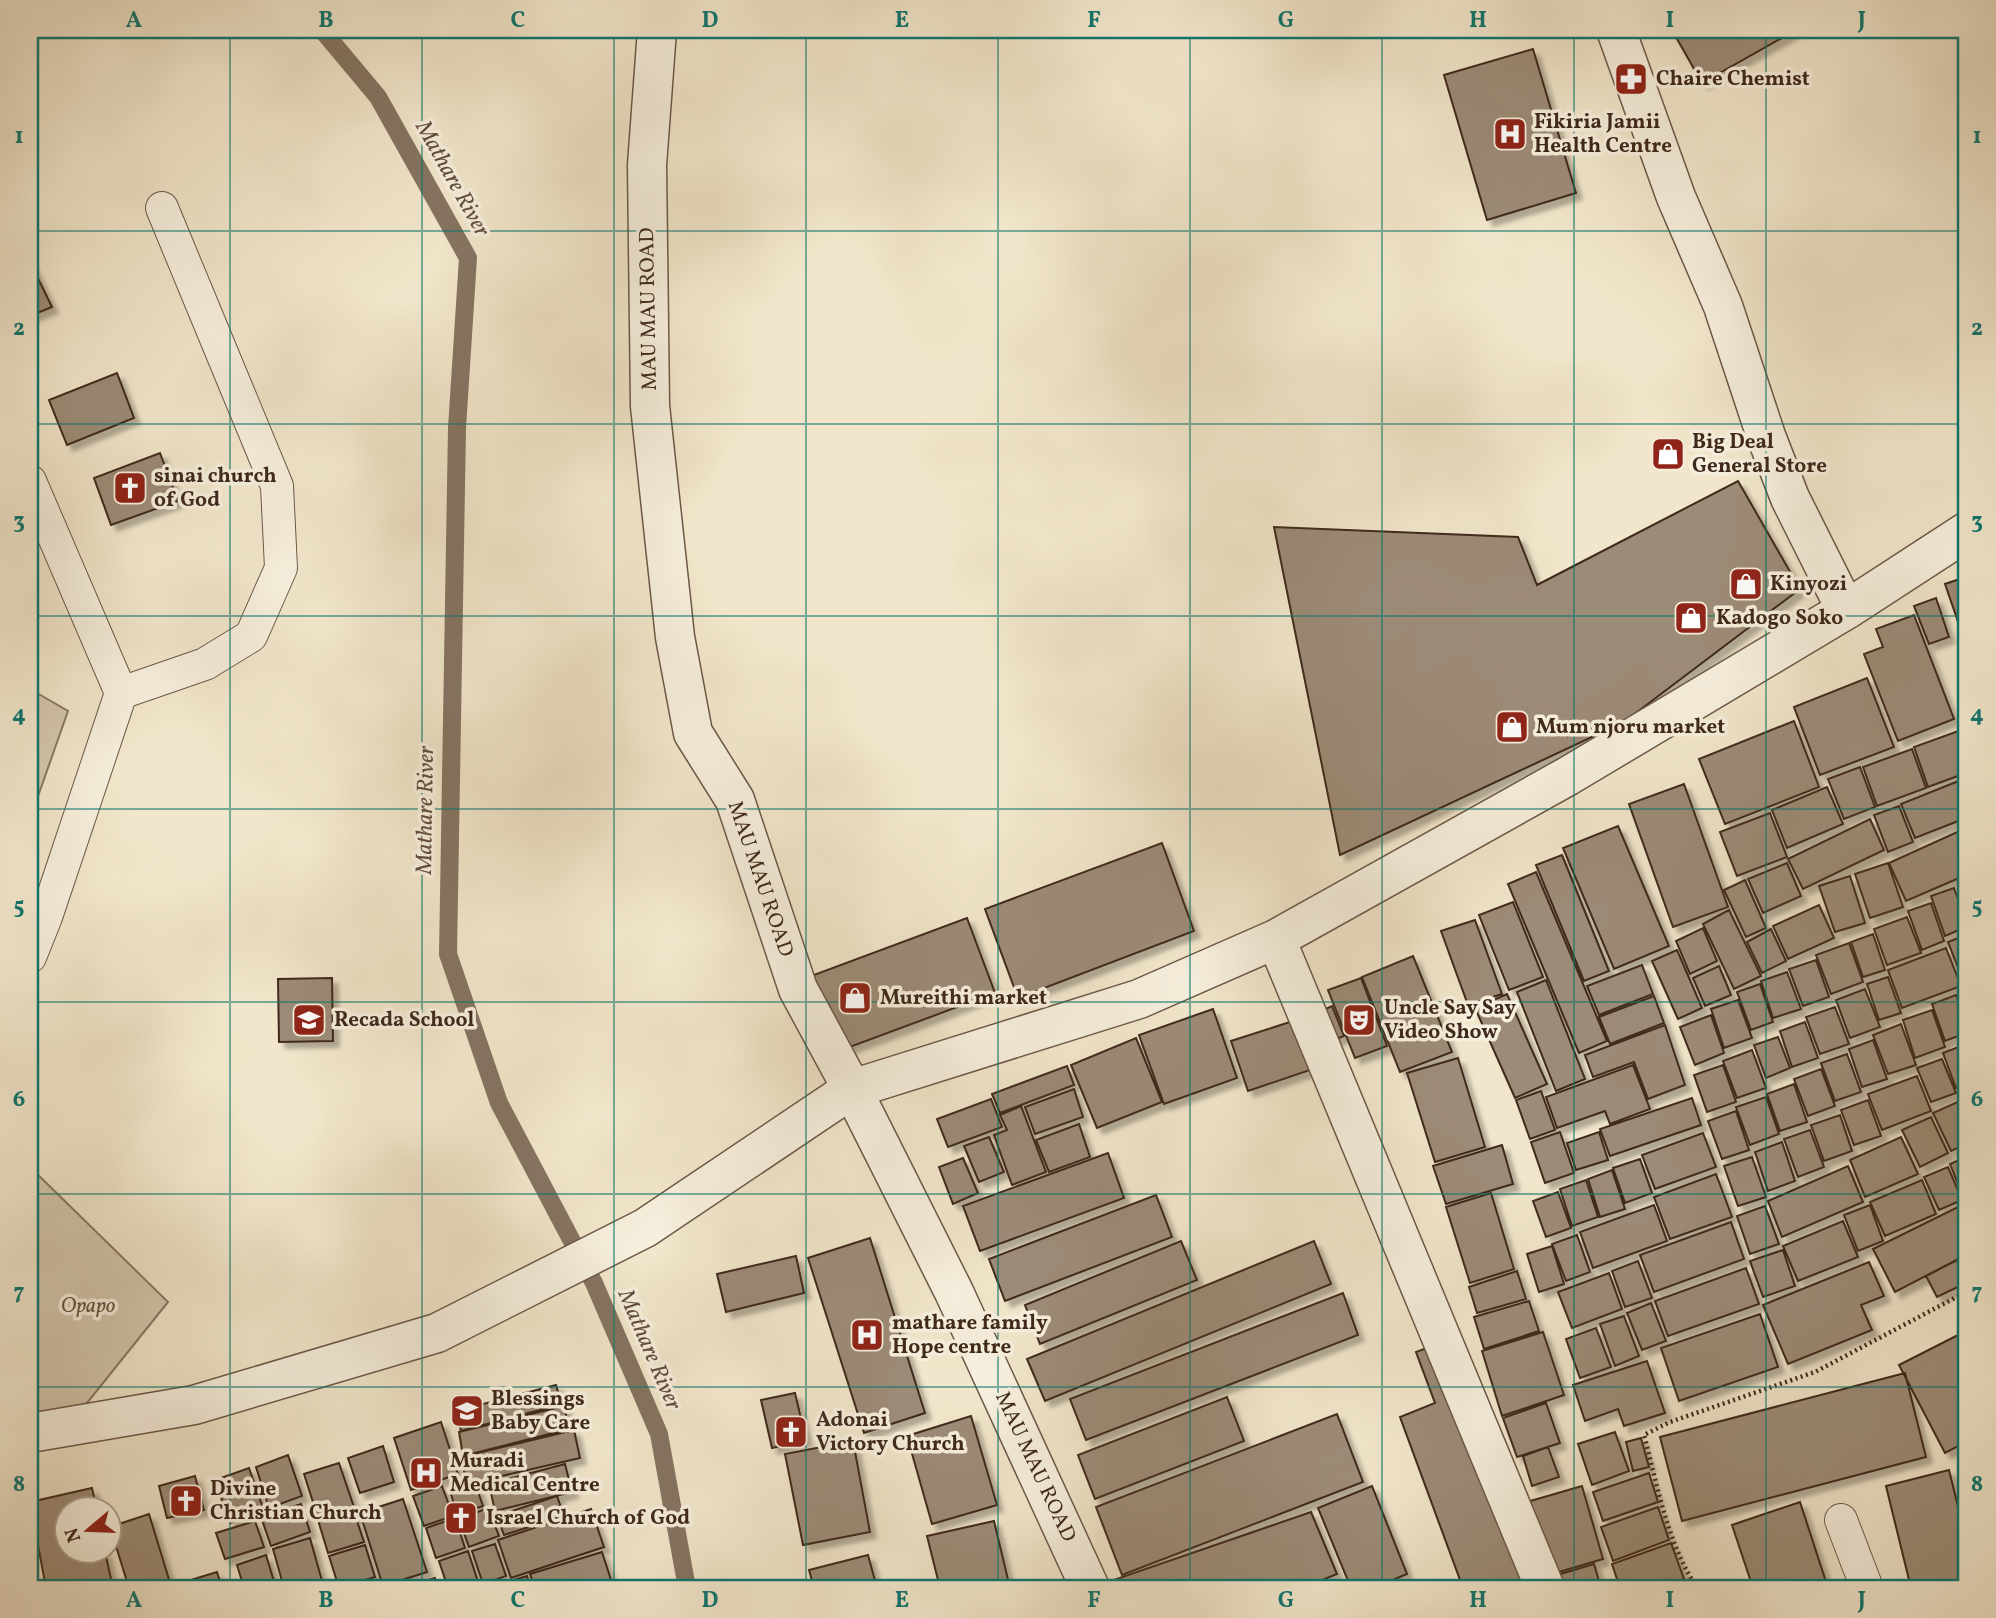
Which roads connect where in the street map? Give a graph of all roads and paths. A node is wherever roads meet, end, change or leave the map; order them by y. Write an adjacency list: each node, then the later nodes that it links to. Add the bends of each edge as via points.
1 (657, 30): 10 (street, MAU MAU ROAD, via 647,165 650,406 677,649 693,733 735,800 798,989)
2 (1616, 30): 6 (street, via 1675,197 1723,306 1790,498)
3 (162, 208): 7 (lane, via 277,486 281,568 251,636 205,663)
4 (30, 481): 7 (lane)
5 (1966, 532): 6 (street)
6 (1846, 610): 8 (street, via 1568,776)
7 (121, 693): 9 (lane)
8 (1276, 939): 10 (street, via 1139,999); 15 (street)
9 (30, 957)
10 (852, 1089): 12 (street, via 645,1228 437,1333 194,1405); 14 (street, MAU MAU ROAD, via 954,1292)
11 (1966, 1292): 16 (path, via 1815,1372 1644,1435 1667,1525)
12 (30, 1433)
13 (1841, 1520): 17 (lane)
14 (1090, 1588)
15 (1545, 1588)
16 (1697, 1588)
17 (1867, 1588)

